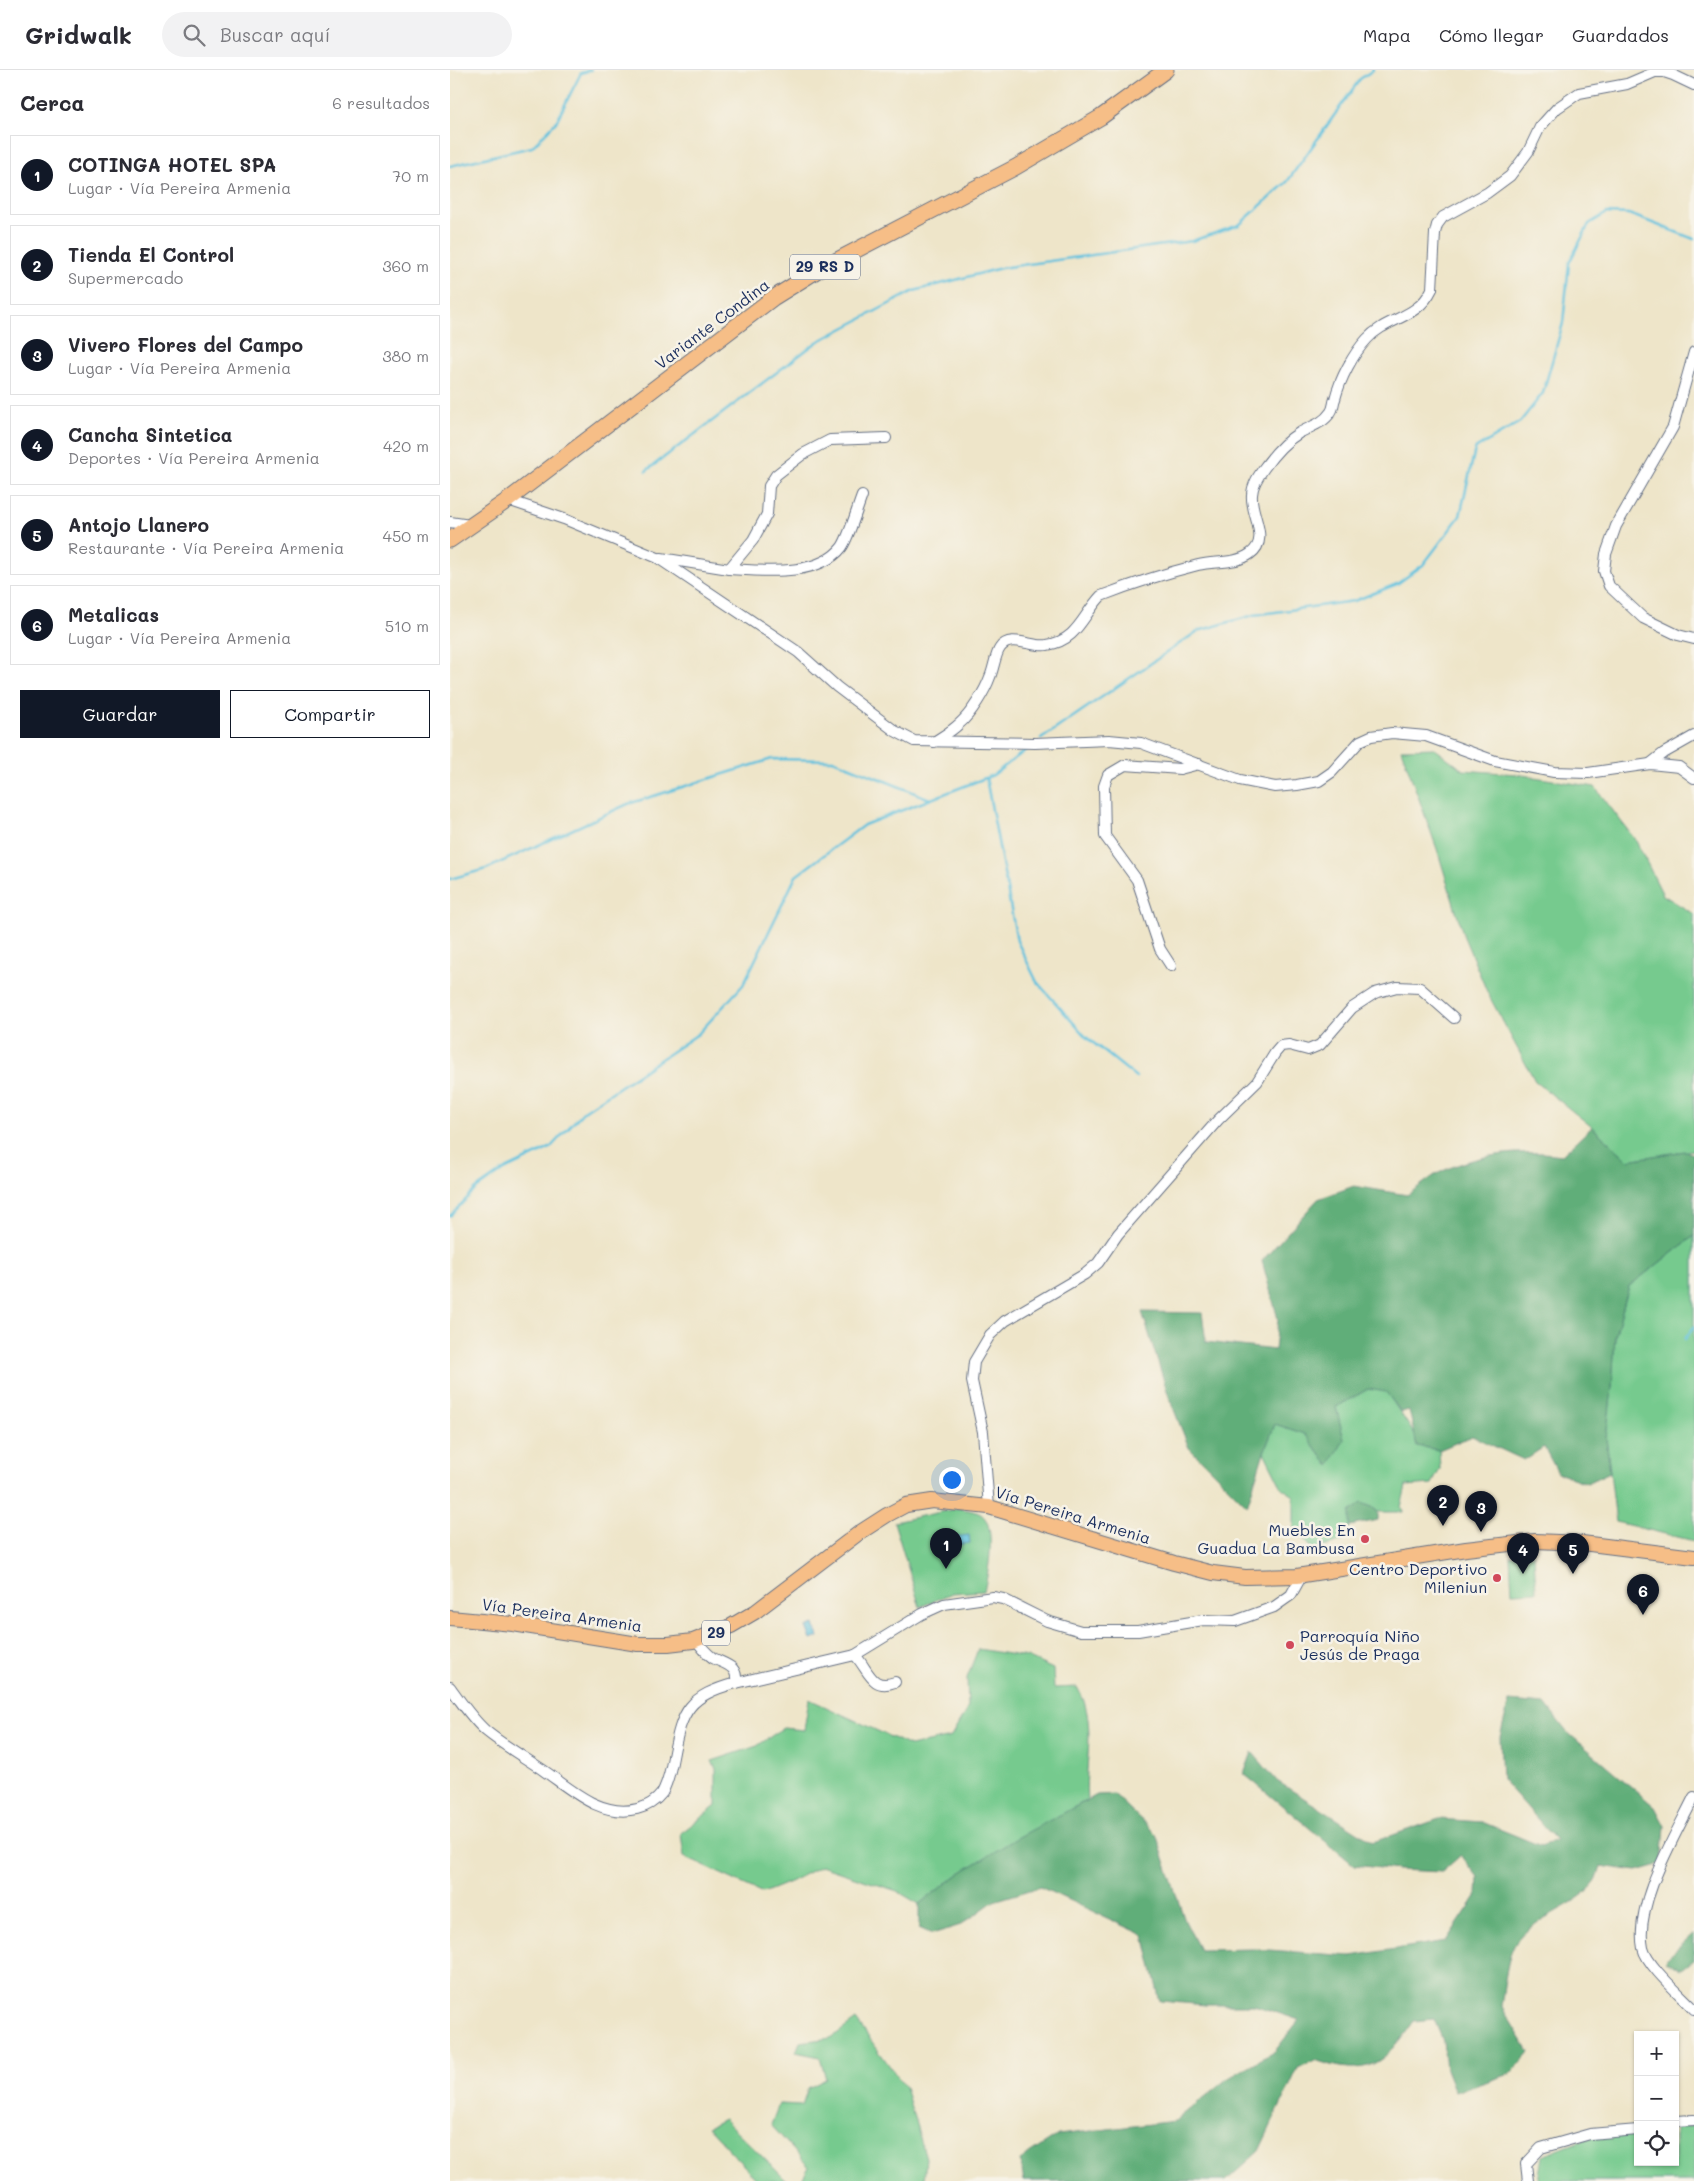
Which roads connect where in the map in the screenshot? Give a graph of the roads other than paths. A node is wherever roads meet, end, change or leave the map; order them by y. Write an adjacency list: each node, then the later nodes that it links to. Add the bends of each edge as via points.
1 (1166, 70): 6 (highway, Variante Condina / 29 RS D, via 1101,117 1008,171 818,270 774,298)
2 (1694, 85): 14 (street, via 1664,72 1655,72 1627,84 1579,94 1557,108 1540,127 1528,152 1510,176 1440,221 1435,233 1432,290 1428,298 1420,307 1368,337 1345,374 1330,413 1280,447 1264,468 1252,492 1261,537 1252,553 1244,558 1199,565 1101,596 1068,638 1056,643 1044,646 1007,642 1000,648 983,693 960,724)
3 (1694, 352): 12 (street, via 1673,427 1616,526 1604,571 1609,586 1643,618)
4 (886, 438): 11 (street, via 830,440 803,454 776,475 769,486 767,514 753,540)
5 (862, 496): 11 (street, via 843,546 822,564 777,572)
6 (508, 500): 8 (highway, Variante Condina / 29 RS D); 10 (street)
7 (450, 522): 8 (street)
8 (470, 526): 9 (highway, Variante Condina / 29 RS D)
9 (450, 540)
10 (658, 558): 11 (street); 14 (street, via 798,652 836,687 895,731 914,741)
11 (730, 569)
12 (1694, 639)
13 (1694, 736): 16 (street)
14 (934, 742): 15 (street, via 1109,740 1142,743)
15 (1199, 764): 16 (street, via 1240,780 1275,786 1297,785 1319,781 1332,772 1360,741 1392,733 1426,736 1495,761 1554,772 1588,773); 18 (street, via 1180,769 1125,765 1108,776 1104,786 1105,836 1137,880 1160,949)
16 (1650, 764): 17 (street, via 1679,766)
17 (1694, 778)
18 (1170, 966)
19 (1454, 1018): 20 (street, via 1420,988 1397,987 1375,993 1352,1008 1320,1045 1308,1050 1281,1046 1257,1082 1218,1120 1118,1234 1098,1262 1085,1274 1005,1321 990,1335 974,1362 972,1381 983,1432)
20 (989, 1507): 22 (main road, Vía Pereira Armenia / 29, via 1195,1569 1245,1577); 24 (main road, Vía Pereira Armenia / 29, via 932,1501 901,1508 859,1533 749,1616)
21 (1694, 1557): 22 (main road, Vía Pereira Armenia / 29, via 1582,1543 1535,1541)
22 (1302, 1575): 25 (street, via 1291,1595 1274,1607 1235,1621 1203,1620 1138,1631 1081,1631 1047,1621 993,1597 944,1604)
23 (450, 1618): 24 (main road, Vía Pereira Armenia / 29, via 513,1624 638,1644)
24 (696, 1640): 27 (street, via 705,1652 732,1667)
25 (855, 1655): 26 (street, via 874,1681 881,1685); 27 (street)
26 (895, 1682)
27 (736, 1683): 28 (street, via 704,1694 690,1706 661,1793 646,1807 628,1812 614,1811 582,1798 486,1731)
28 (450, 1687)
29 (1694, 1797): 30 (street, via 1652,1884 1646,1904 1643,1948 1649,1961)
30 (1694, 2009)
31 (1694, 2120): 32 (street)
32 (1679, 2122)
33 (1634, 2130): 34 (street, via 1590,2134 1541,2148 1526,2164)
34 (1528, 2181)

